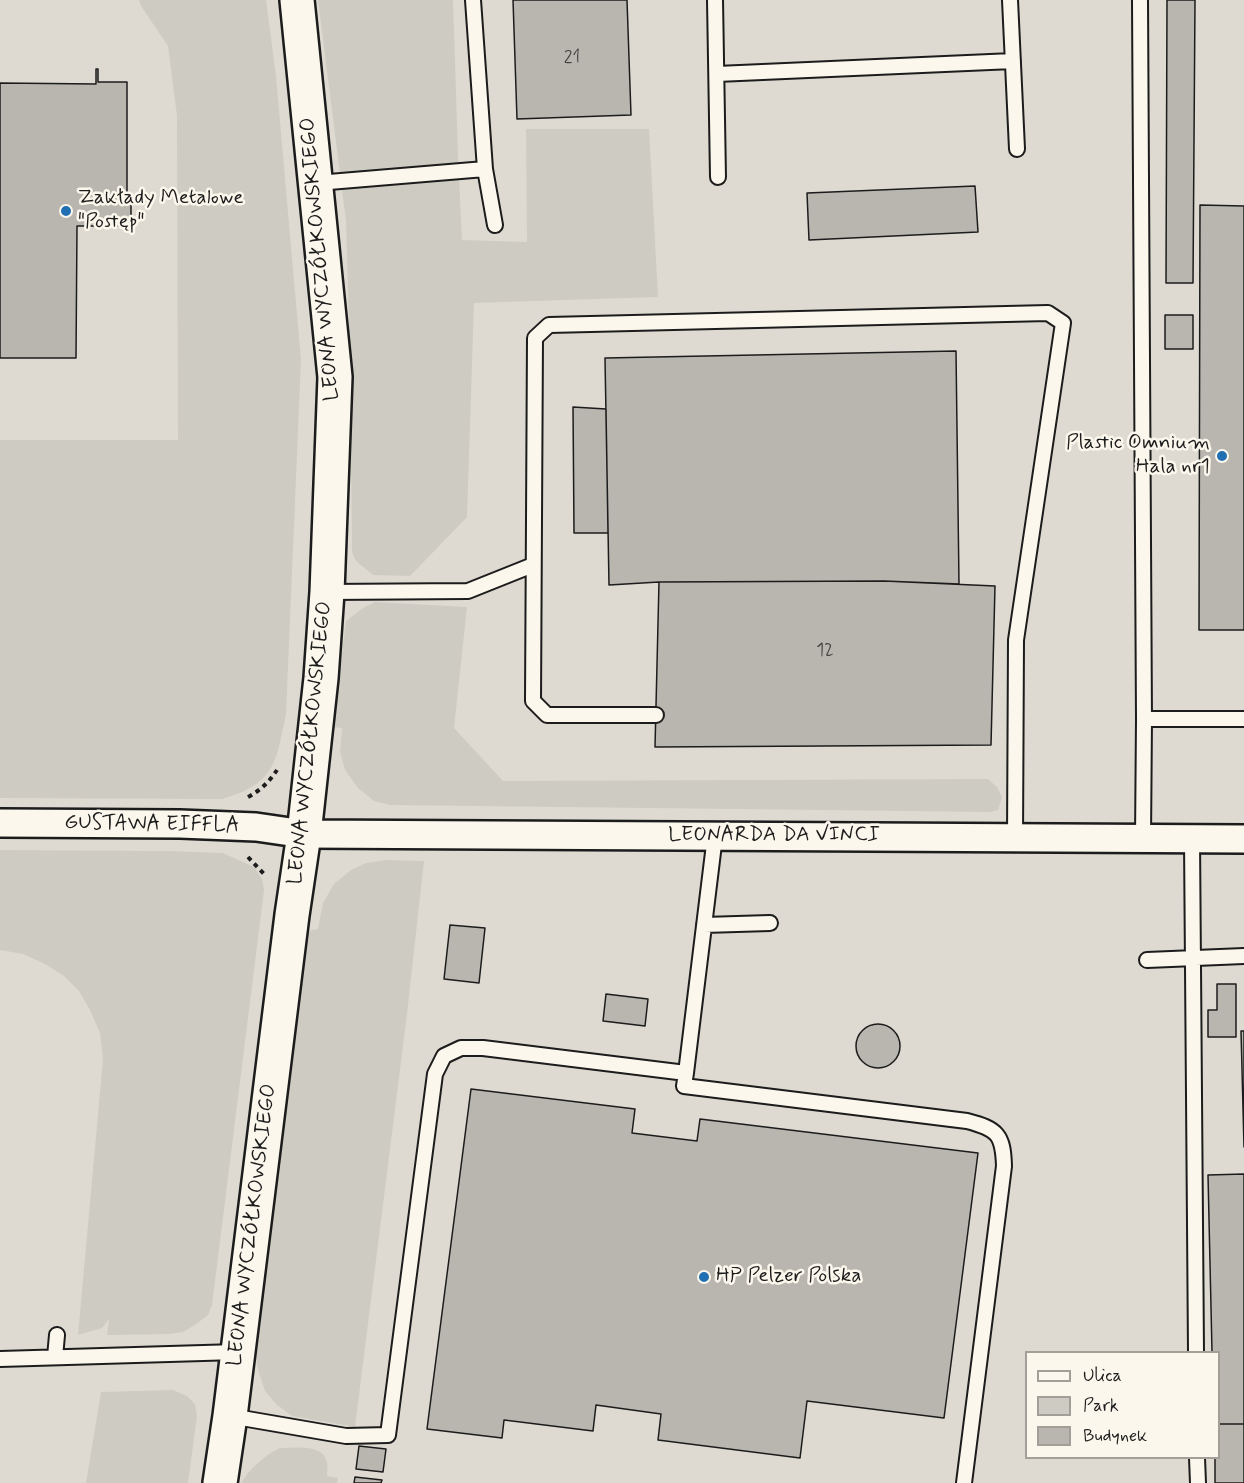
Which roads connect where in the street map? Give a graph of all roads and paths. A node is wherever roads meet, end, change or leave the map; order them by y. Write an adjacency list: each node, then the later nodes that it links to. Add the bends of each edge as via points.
1 (297, 0): 11 (street, LEONA WYCZÓŁKOWSKIEGO)
2 (473, 0): 9 (lane)
3 (715, 0): 7 (lane)
4 (1010, 0): 6 (lane)
5 (1140, 0): 16 (lane)
6 (1013, 61): 7 (lane); 8 (lane)
7 (717, 74): 10 (lane)
8 (1017, 149)
9 (485, 169): 11 (lane); 12 (lane)
10 (718, 177)
11 (317, 183): 14 (street, LEONA WYCZÓŁKOWSKIEGO, via 335,376)
12 (495, 225)
13 (533, 565): 14 (lane, via 468,591); 15 (lane, via 533,700 548,715); 23 (lane, via 535,338 549,325 1048,313 1063,323 1016,640)
14 (327, 592): 21 (street, LEONA WYCZÓŁKOWSKIEGO)
15 (656, 715)
16 (1144, 719): 17 (lane); 25 (lane)
17 (1244, 720)
18 (278, 768): 19 (path, via 268,783)
19 (246, 798)
20 (0, 823): 21 (street, GUSTAWA EIFFLA, via 213,825)
21 (304, 834): 22 (street, LEONARDA DA VINCI); 35 (street, LEONA WYCZÓŁKOWSKIEGO)
22 (716, 836): 23 (street, LEONARDA DA VINCI); 28 (lane)
23 (1015, 838): 25 (street, LEONARDA DA VINCI)
24 (1192, 838): 25 (street, LEONARDA DA VINCI); 26 (street, LEONARDA DA VINCI); 30 (lane)
25 (1143, 839)
26 (1244, 839)
27 (770, 923): 28 (lane)
28 (704, 925): 32 (lane)
29 (1244, 956): 30 (lane)
30 (1193, 958): 31 (lane); 34 (lane)
31 (1147, 960)
32 (686, 1073): 38 (lane, via 483,1048 461,1048 444,1056 431,1096 388,1435 346,1436); 41 (lane, via 684,1086 968,1121 986,1126 998,1135 1004,1148 1004,1166)
33 (57, 1335): 36 (lane)
34 (1196, 1351)
35 (237, 1352): 36 (lane); 38 (street, LEONA WYCZÓŁKOWSKIEGO)
36 (55, 1357): 37 (lane)
37 (0, 1359)
38 (230, 1416): 40 (street, LEONA WYCZÓŁKOWSKIEGO)
39 (1197, 1459): 42 (lane)
40 (220, 1483)
41 (964, 1483)
42 (1198, 1483)

